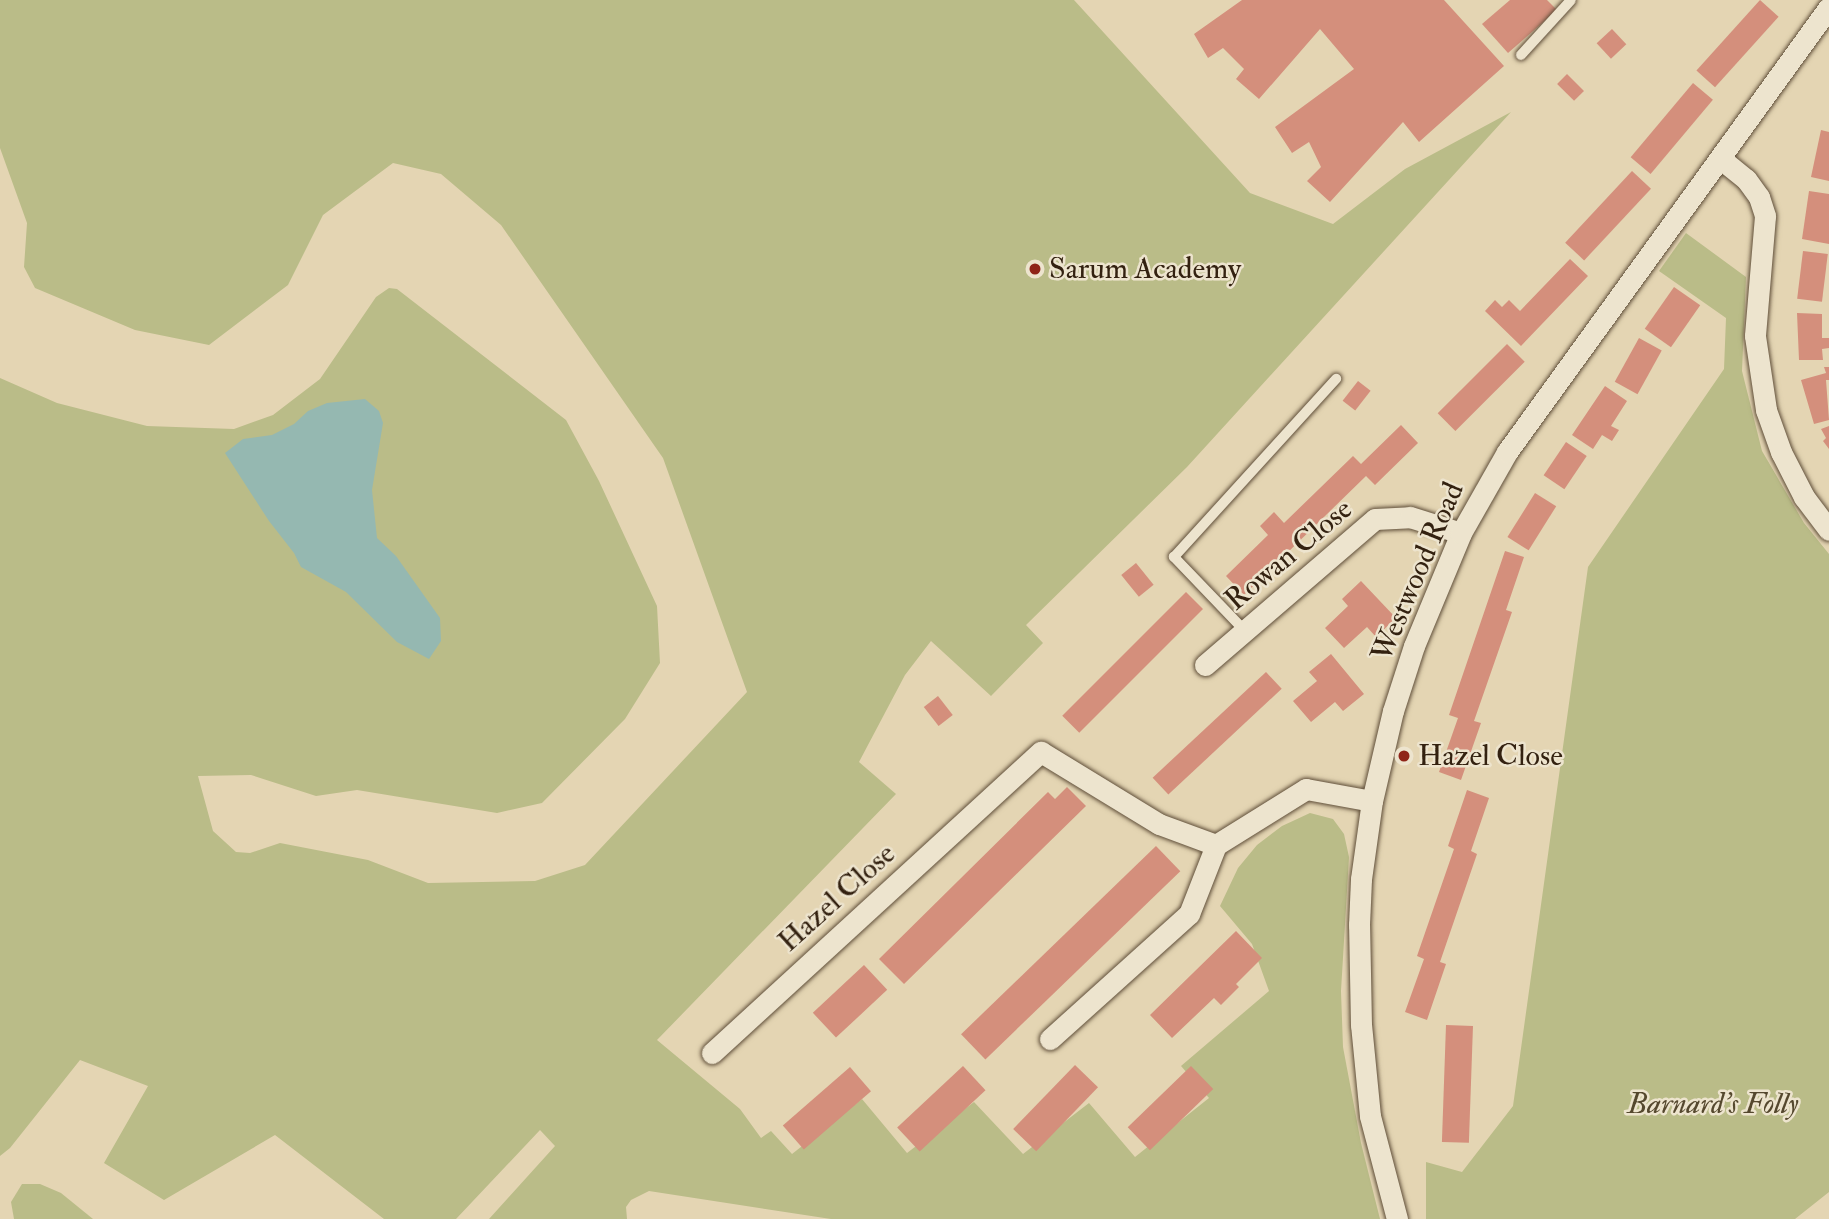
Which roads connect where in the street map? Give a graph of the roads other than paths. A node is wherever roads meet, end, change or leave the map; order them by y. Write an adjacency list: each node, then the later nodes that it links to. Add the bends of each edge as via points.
1 (1571, 0): 3 (lane)
2 (1829, 7): 4 (street, Westwood Road)
3 (1521, 55)
4 (1721, 159): 6 (street, via 1746,179 1765,216 1755,336 1766,410 1804,497); 7 (street, Westwood Road, via 1514,443)
5 (1336, 379): 8 (lane, via 1174,558)
6 (1829, 530)
7 (1461, 533): 8 (street, Rowan Close, via 1410,517 1375,519); 10 (street, Westwood Road, via 1414,646)
8 (1245, 631): 9 (street, Rowan Close)
9 (1205, 665)
10 (1372, 801): 11 (street, via 1306,789); 14 (street, Westwood Road, via 1361,879 1361,1026 1370,1116)
11 (1216, 845): 12 (street, via 1189,914); 13 (street, Hazel Close, via 1159,824 1041,752)
12 (1050, 1039)
13 (712, 1053)
14 (1397, 1219)

